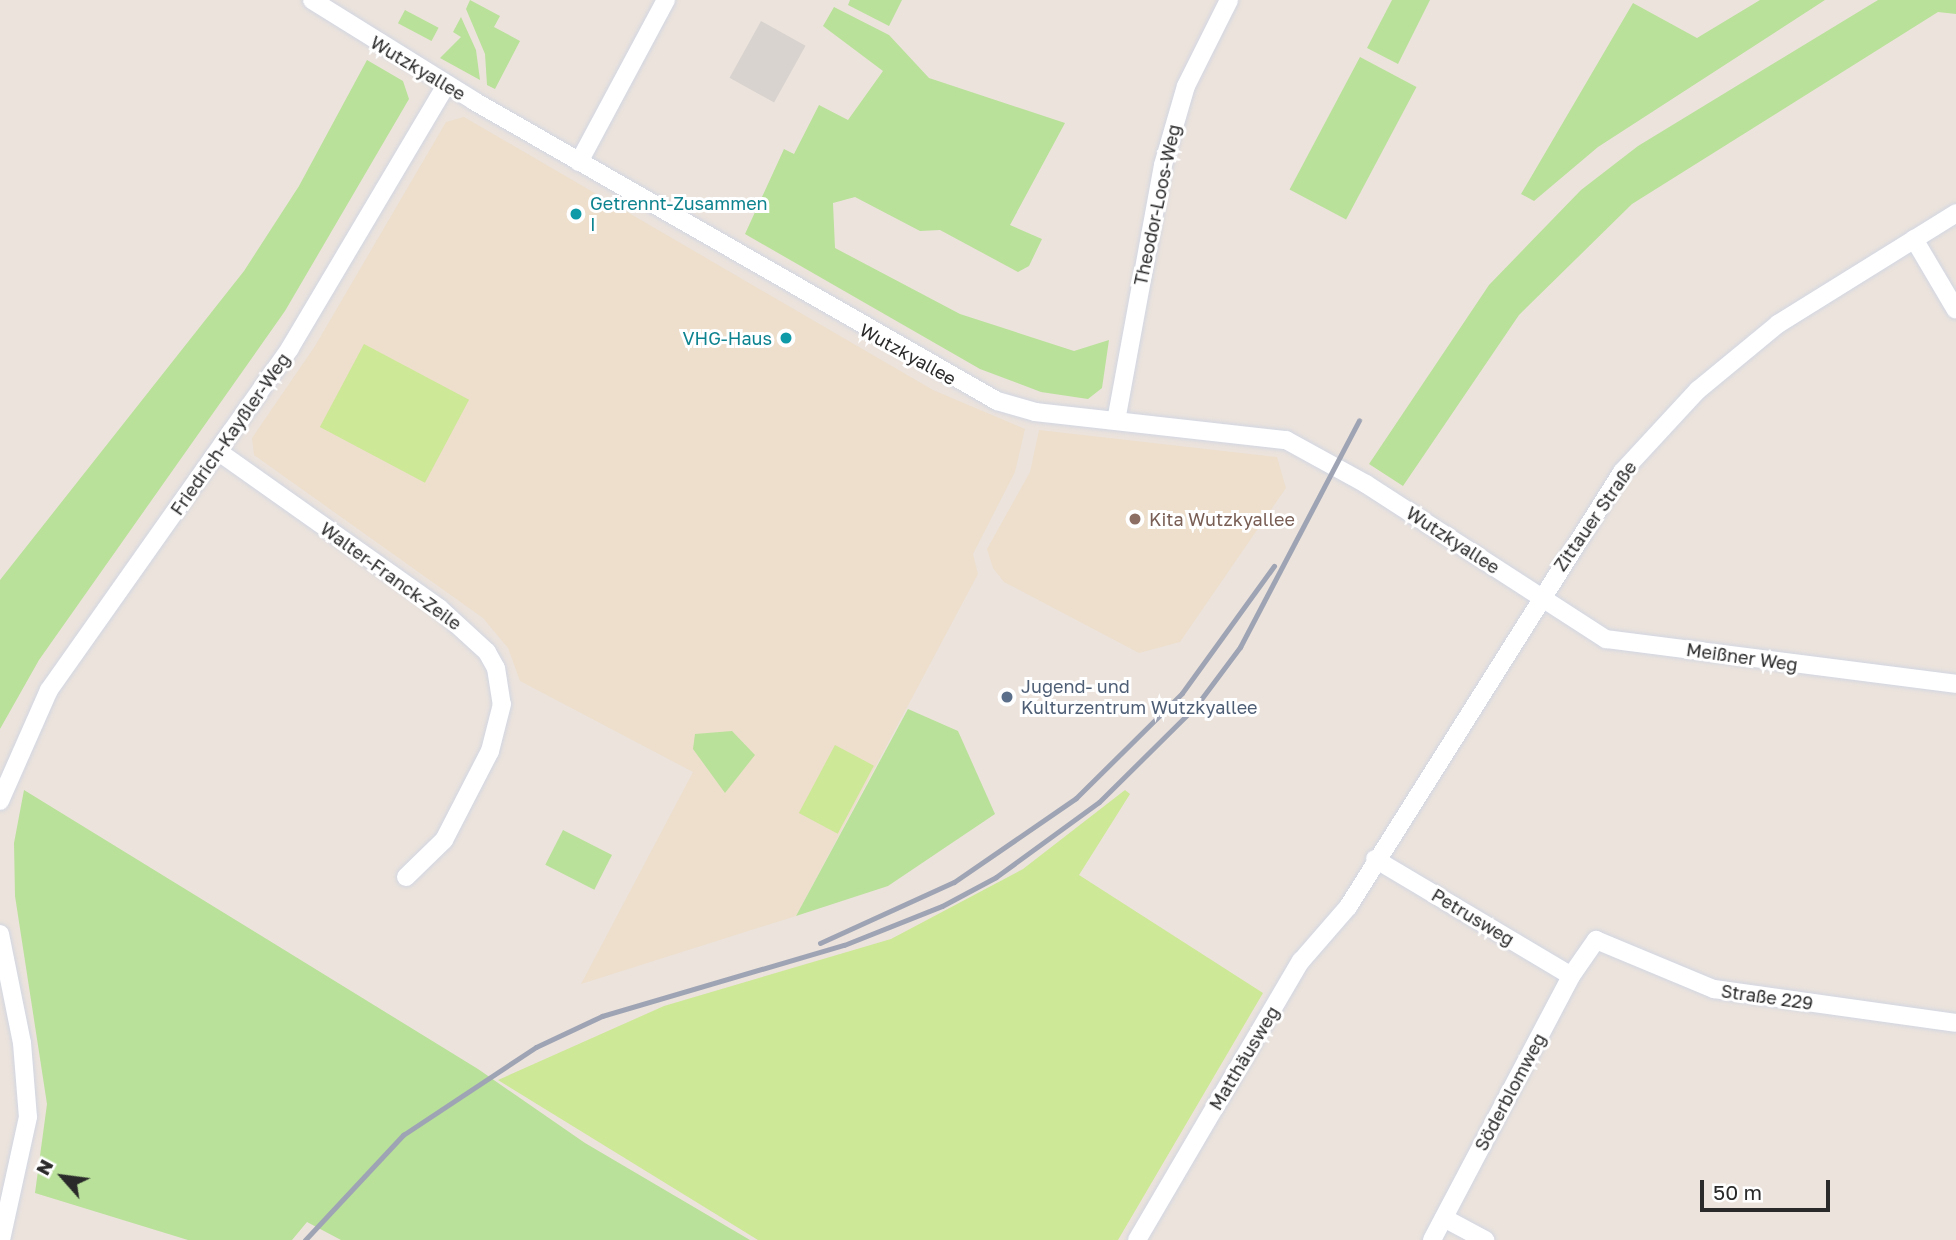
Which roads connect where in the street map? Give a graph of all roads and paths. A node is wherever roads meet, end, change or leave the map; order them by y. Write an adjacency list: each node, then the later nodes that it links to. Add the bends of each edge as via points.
1 (312, 0): 4 (street, Wutzkyallee)
2 (666, 0): 5 (street)
3 (1228, 0): 9 (street, Theodor-Loos-Weg, via 1200,53 1173,127)
4 (446, 85): 5 (street, Wutzkyallee); 10 (street, Friedrich-Kayßler-Weg, via 317,305)
5 (579, 162): 9 (street, Wutzkyallee, via 969,388 1035,412)
6 (1956, 213): 7 (street, Zittauer Straße)
7 (1914, 239): 8 (street); 11 (street, Zittauer Straße, via 1798,310 1698,390 1622,472)
8 (1956, 310)
9 (1116, 421): 11 (street, Wutzkyallee, via 1286,440 1366,484)
10 (219, 453): 13 (street, Friedrich-Kayßler-Weg, via 49,690 6,778); 15 (street, Walter-Franck-Zeile, via 439,608 487,652 496,668 502,704 490,751 444,840)
11 (1541, 597): 12 (street, Meißner Weg, via 1606,639); 14 (street, Zittauer Straße)
12 (1956, 684)
13 (0, 801)
14 (1376, 859): 16 (street, Zittauer Straße); 19 (street, Petrusweg)
15 (406, 877)
16 (1362, 883): 22 (street, Matthäusweg, via 1301,961)
17 (0, 934): 23 (street, via 27,1106 18,1181)
18 (1588, 946): 19 (street, Söderblomweg); 20 (street, Straße 229, via 1608,942 1714,989)
19 (1571, 976): 21 (street, Söderblomweg)
20 (1956, 1023)
21 (1444, 1218): 24 (street, Söderblomweg); 25 (street)
22 (1140, 1239)
23 (1, 1240)
24 (1432, 1240)
25 (1485, 1240)

